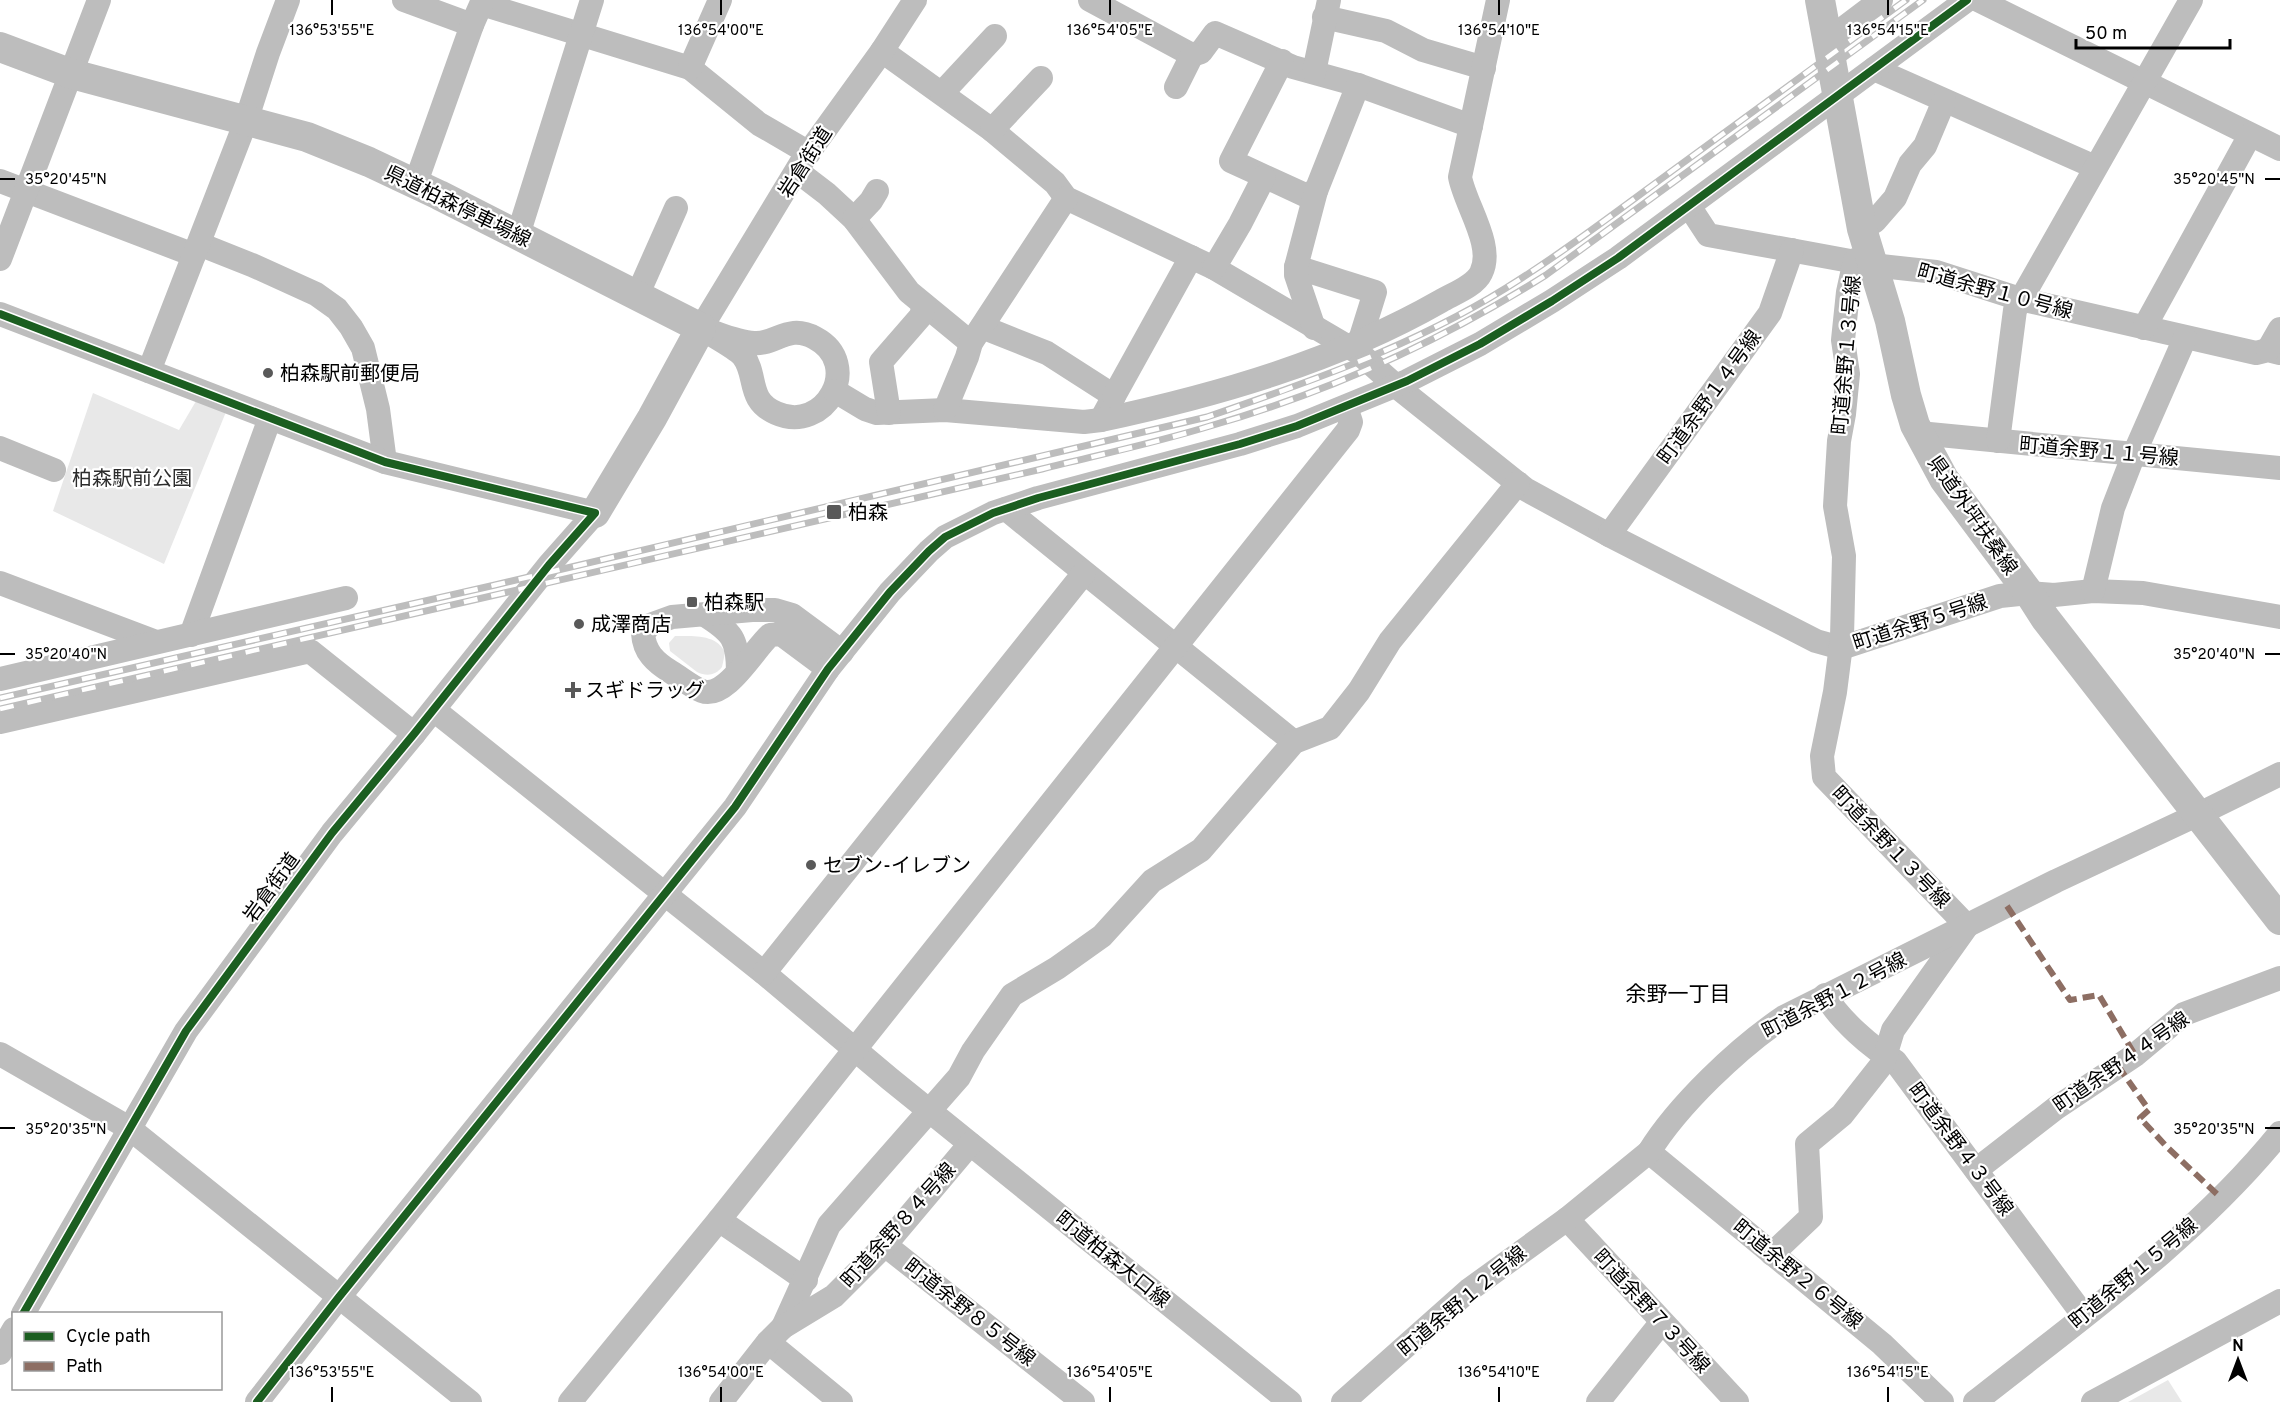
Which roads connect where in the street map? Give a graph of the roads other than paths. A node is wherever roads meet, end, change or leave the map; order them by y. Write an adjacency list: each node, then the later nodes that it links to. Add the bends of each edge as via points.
1 (99, 0): 27 (street)
2 (288, 0): 35 (street)
3 (404, 0): 15 (street)
4 (592, 0): 16 (street)
5 (720, 0): 23 (street)
6 (1090, 0): 21 (street)
7 (1498, 0): 24 (street)
8 (1820, 0): 18 (main road, 県道外坪扶桑線)
9 (1881, 0): 18 (street)
10 (1967, 0): 25 (street)
11 (1978, 0): 29 (street)
12 (2191, 0): 29 (street)
13 (912, 1): 20 (street, 岩倉街道)
14 (1327, 9): 24 (street, via 1423,50); 26 (street)
15 (479, 10): 16 (street); 44 (street)
16 (582, 33): 23 (street); 53 (street)
17 (995, 36): 32 (street)
18 (1828, 40): 33 (main road, 県道外坪扶桑線)
19 (0, 47): 27 (main road, 県道柏森停車場線)
20 (882, 51): 32 (street); 40 (street, 岩倉街道)
21 (1192, 55): 22 (street, via 1201,52 1215,33); 31 (street)
22 (1282, 61): 26 (street); 42 (street, via 1231,161)
23 (690, 68): 40 (street)
24 (1484, 68): 36 (street)
25 (1874, 69): 33 (street); 34 (street)
26 (1314, 72): 30 (street)
27 (72, 74): 35 (main road, 県道柏森停車場線); 45 (street)
28 (1041, 78): 37 (street)
29 (2145, 81): 38 (street); 41 (street)
30 (1358, 85): 36 (street); 47 (street)
31 (1176, 87)
32 (942, 93): 37 (street)
33 (1838, 96): 49 (street); 52 (main road, 県道外坪扶桑線)
34 (1944, 101): 41 (street); 52 (street, via 1925,146 1910,164 1895,198 1875,221)
35 (246, 121): 44 (main road, 県道柏森停車場線, via 307,137); 54 (street)
36 (1471, 126): 71 (street, via 1460,177 1482,239 1485,258 1481,274 1411,318)
37 (992, 129): 48 (street, via 1055,183)
38 (2250, 135): 39 (street); 67 (street)
39 (2280, 149)
40 (803, 162): 51 (street, via 827,194); 65 (street, 岩倉街道)
41 (2096, 167): 62 (street)
42 (1264, 177): 47 (street, via 1305,195); 60 (street)
43 (0, 181): 45 (street)
44 (415, 185): 53 (main road, 県道柏森停車場線)
45 (25, 191): 54 (street); 57 (street)
46 (877, 191): 51 (street)
47 (1316, 191): 59 (street)
48 (1066, 198): 56 (street, 町道余野５号線); 69 (street)
49 (1689, 206): 55 (street, 町道余野１０号線, via 1708,235); 74 (street, via 1525,318)
50 (676, 208): 61 (street)
51 (854, 219): 63 (street, via 909,292)
52 (1862, 229): 58 (main road, 県道外坪扶桑線)
53 (518, 235): 61 (main road, 県道柏森停車場線)
54 (196, 250): 73 (street); 86 (street, via 252,265 316,294 337,309 363,348 378,409)
55 (1792, 250): 58 (street, 町道余野１０号線); 92 (street, 町道余野１４号線, via 1770,314)
56 (1191, 257): 60 (street, 町道余野５号線); 76 (street)
57 (0, 260)
58 (1864, 262): 62 (street, 町道余野１０号線, via 1936,272); 82 (main road, 県道外坪扶桑線, via 1890,321); 103 (street, 町道余野１３号線, via 1848,292 1843,340 1848,374 1835,506 1844,556)
59 (1296, 267): 66 (street); 71 (street, via 1375,292)
60 (1214, 268): 66 (street, 町道余野５号線)
61 (637, 296): 65 (main road, 県道柏森停車場線)
62 (2020, 299): 67 (street, 町道余野１０号線); 83 (street, via 2015,310)
63 (924, 305): 69 (street); 79 (street, via 921,315 881,362)
64 (0, 314): 73 (street)
65 (701, 328): 75 (street, via 755,343 783,334 814,337 832,352 838,374); 75 (street, via 743,356 753,391 774,413 786,417 807,415 820,409); 91 (main road)
66 (1314, 328): 71 (street, 町道余野５号線)
67 (2144, 328): 70 (street, 町道余野１０号線)
68 (2280, 329): 72 (street)
69 (976, 335): 76 (street, via 1047,353); 78 (street)
70 (2185, 338): 72 (street, 町道余野１０号線, via 2256,353); 85 (street)
71 (1353, 344): 74 (street, 町道余野５号線); 81 (street, via 1228,390)
72 (2274, 352)
73 (149, 371): 80 (street)
74 (1396, 386): 77 (street); 89 (street, 町道余野５号線)
75 (835, 391): 79 (street, via 865,409)
76 (1114, 396): 81 (street)
77 (1346, 408): 90 (street, via 1240,444); 102 (street, via 1351,422 1348,430)
78 (945, 410): 79 (street); 81 (street, via 1084,422)
79 (889, 413)
80 (270, 418): 86 (street); 100 (street)
81 (1101, 420)
82 (1919, 434): 83 (street, 町道余野１１号線); 96 (main road, 県道外坪扶桑線, via 1944,479)
83 (1998, 441): 85 (street, 町道余野１１号線)
84 (0, 448): 88 (street)
85 (2134, 454): 87 (street, 町道余野１１号線); 95 (street, via 2113,508)
86 (385, 462): 91 (street)
87 (2280, 468)
88 (54, 470)
89 (1522, 486): 92 (street, 町道余野５号線); 110 (street, via 1390,641 1330,728)
90 (1006, 509): 93 (street); 104 (street, via 945,537 929,551)
91 (595, 513): 107 (street, 岩倉街道)
92 (1609, 535): 103 (street, 町道余野５号線, via 1816,641)
93 (1084, 573): 102 (street); 116 (street)
94 (0, 582): 101 (street)
95 (2093, 591): 96 (street, 町道余野５号線); 99 (street, 町道余野５号線, via 2143,593)
96 (2029, 593): 103 (street, 町道余野５号線, via 2000,596); 112 (main road, 県道外坪扶桑線)
97 (346, 598): 100 (street)
98 (705, 615): 104 (street, via 752,610 792,615); 105 (street, via 726,628 734,640); 105 (street, via 672,617 650,625 643,633 647,652 704,692 716,692)
99 (2280, 617)
100 (191, 634): 101 (street)
101 (156, 642): 106 (street)
102 (1176, 648): 110 (street); 119 (street)
103 (1840, 648): 115 (street, 町道余野１３号線, via 1836,692 1822,756 1824,777)
104 (835, 661): 105 (street, via 781,633 762,642); 113 (street, via 735,807)
105 (738, 672)
106 (0, 678)
107 (434, 710): 109 (street, 岩倉街道); 113 (street, 町道柏森大口線)
108 (0, 722): 109 (street, via 310,651)
109 (414, 734): 123 (street, 岩倉街道, via 332,832 186,1031)
110 (1294, 742): 122 (street, via 1201,850 1152,881 1102,936 1012,995)
111 (2280, 774): 112 (street, 町道余野１２号線)
112 (2199, 814): 114 (main road, 県道外坪扶桑線); 115 (street, 町道余野１２号線)
113 (665, 894): 116 (street, 町道柏森大口線); 133 (street)
114 (2280, 920)
115 (1967, 926): 118 (street, 町道余野１２号線); 121 (street, via 1893,1030)
116 (764, 973): 119 (street, 町道柏森大口線)
117 (2280, 978): 127 (street, 町道余野４４号線, via 2184,1014 2135,1055 2056,1108)
118 (1825, 995): 121 (street, 町道余野４３号線, via 1831,1006); 126 (street, 町道余野１２号線, via 1755,1036 1699,1091)
119 (855, 1049): 122 (street, 町道柏森大口線); 129 (street)
120 (0, 1054): 123 (street)
121 (1885, 1055): 127 (street, 町道余野４３号線, via 1895,1061); 131 (street, via 1883,1063 1842,1115 1808,1144 1811,1217)
122 (932, 1114): 125 (street, 町道柏森大口線); 132 (street, via 829,1225)
123 (129, 1128): 133 (street); 135 (street, 岩倉街道)
124 (2280, 1133): 136 (street, 町道余野１５号線, via 2165,1251)
125 (970, 1144): 130 (street, 町道余野８４号線); 147 (street, 町道柏森大口線)
126 (1649, 1152): 128 (street, 町道余野１２号線); 131 (street, 町道余野２６号線)
127 (1976, 1170): 136 (street, 町道余野４３号線)
128 (1567, 1219): 137 (street, 町道余野７３号線); 148 (street, 町道余野１２号線, via 1469,1290)
129 (719, 1220): 132 (street); 143 (street)
130 (885, 1245): 139 (street, 町道余野８４号線, via 834,1296); 146 (street, 町道余野８５号線)
131 (1772, 1254): 151 (street, 町道余野２６号線, via 1882,1344)
132 (806, 1280): 139 (street)
133 (339, 1297): 141 (street); 142 (street)
134 (2280, 1301): 153 (street)
135 (24, 1312)
136 (2084, 1316): 152 (street, 町道余野１５号線)
137 (1661, 1323): 149 (street); 150 (street, 町道余野７３号線)
138 (12, 1332): 140 (street)
139 (776, 1335): 144 (street, 町道余野８４号線); 145 (street)
140 (0, 1353)
141 (257, 1402)
142 (470, 1402)
143 (570, 1402)
144 (721, 1402)
145 (841, 1402)
146 (1083, 1402)
147 (1290, 1402)
148 (1343, 1402)
149 (1598, 1402)
150 (1737, 1402)
151 (1942, 1402)
152 (1975, 1402)
153 (2093, 1402)

